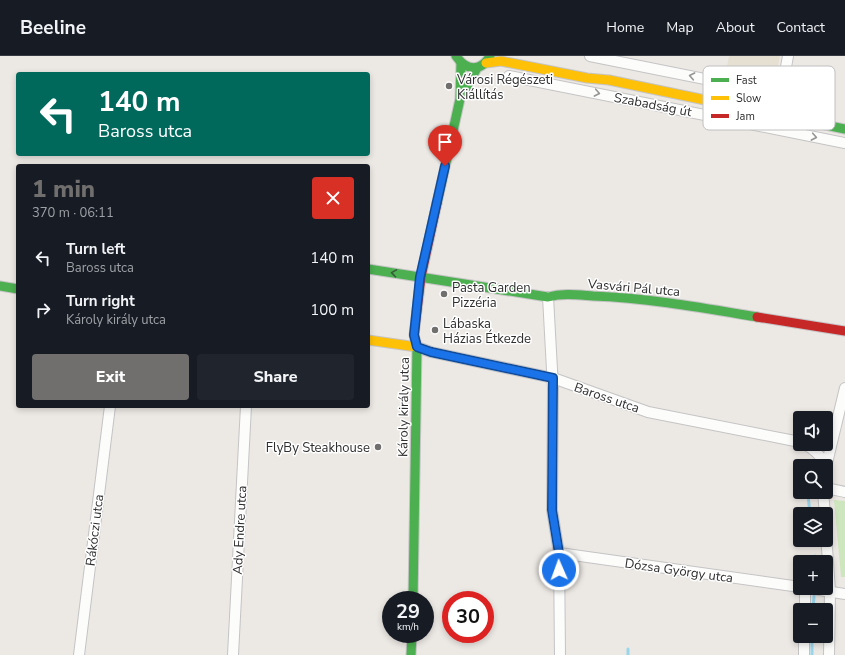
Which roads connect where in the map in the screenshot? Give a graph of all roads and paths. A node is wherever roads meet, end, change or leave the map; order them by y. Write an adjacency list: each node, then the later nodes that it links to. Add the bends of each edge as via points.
1 (517, 56): 10 (street, Szabadság út, via 588,72)
2 (590, 56): 9 (street, one-way to 2)
3 (788, 56): 6 (street)
4 (488, 59): 7 (street); 10 (street, Szabadság út)
5 (458, 60): 7 (street, via 468,68); 11 (street, Károly király utca)
6 (786, 66)
7 (477, 68): 11 (street, Károly király utca)
8 (509, 76): 13 (street, Szabadság út, one-way to 13)
9 (703, 79)
10 (609, 80): 12 (street, Szabadság út)
11 (460, 99): 19 (street, Károly király utca)
12 (703, 99)
13 (703, 114)
14 (835, 127): 15 (street, Szabadság út)
15 (845, 129)
16 (781, 130): 17 (street, Szabadság út, one-way to 17)
17 (845, 143)
18 (370, 269): 19 (street, Vasvári Pál utca, one-way to 18)
19 (420, 277): 22 (street, Vasvári Pál utca); 25 (street, Károly király utca, via 414,335)
20 (0, 286): 21 (street)
21 (16, 289)
22 (548, 297): 23 (street, Vasvári Pál utca, via 558,294 619,297); 26 (street)
23 (845, 331)
24 (370, 340): 25 (street, Baross utca)
25 (417, 347): 26 (street, Baross utca); 38 (street, Károly király utca)
26 (553, 378): 30 (street, Baross utca, via 648,412); 36 (street, via 552,510)
27 (845, 388): 33 (street)
28 (110, 408): 44 (street, Rákóczi utca)
29 (246, 408): 45 (street, Ady Endre utca)
30 (793, 441)
31 (816, 451): 32 (street)
32 (823, 459)
33 (827, 459)
34 (833, 489): 35 (street)
35 (845, 492)
36 (559, 553): 37 (street, Dózsa György utca); 47 (street)
37 (793, 586)
38 (412, 591)
39 (833, 592): 40 (street)
40 (845, 594)
41 (830, 595): 49 (street)
42 (412, 643): 46 (street)
43 (804, 643): 48 (street)
44 (79, 655)
45 (234, 655)
46 (412, 655)
47 (560, 655)
48 (804, 655)
49 (829, 655)

